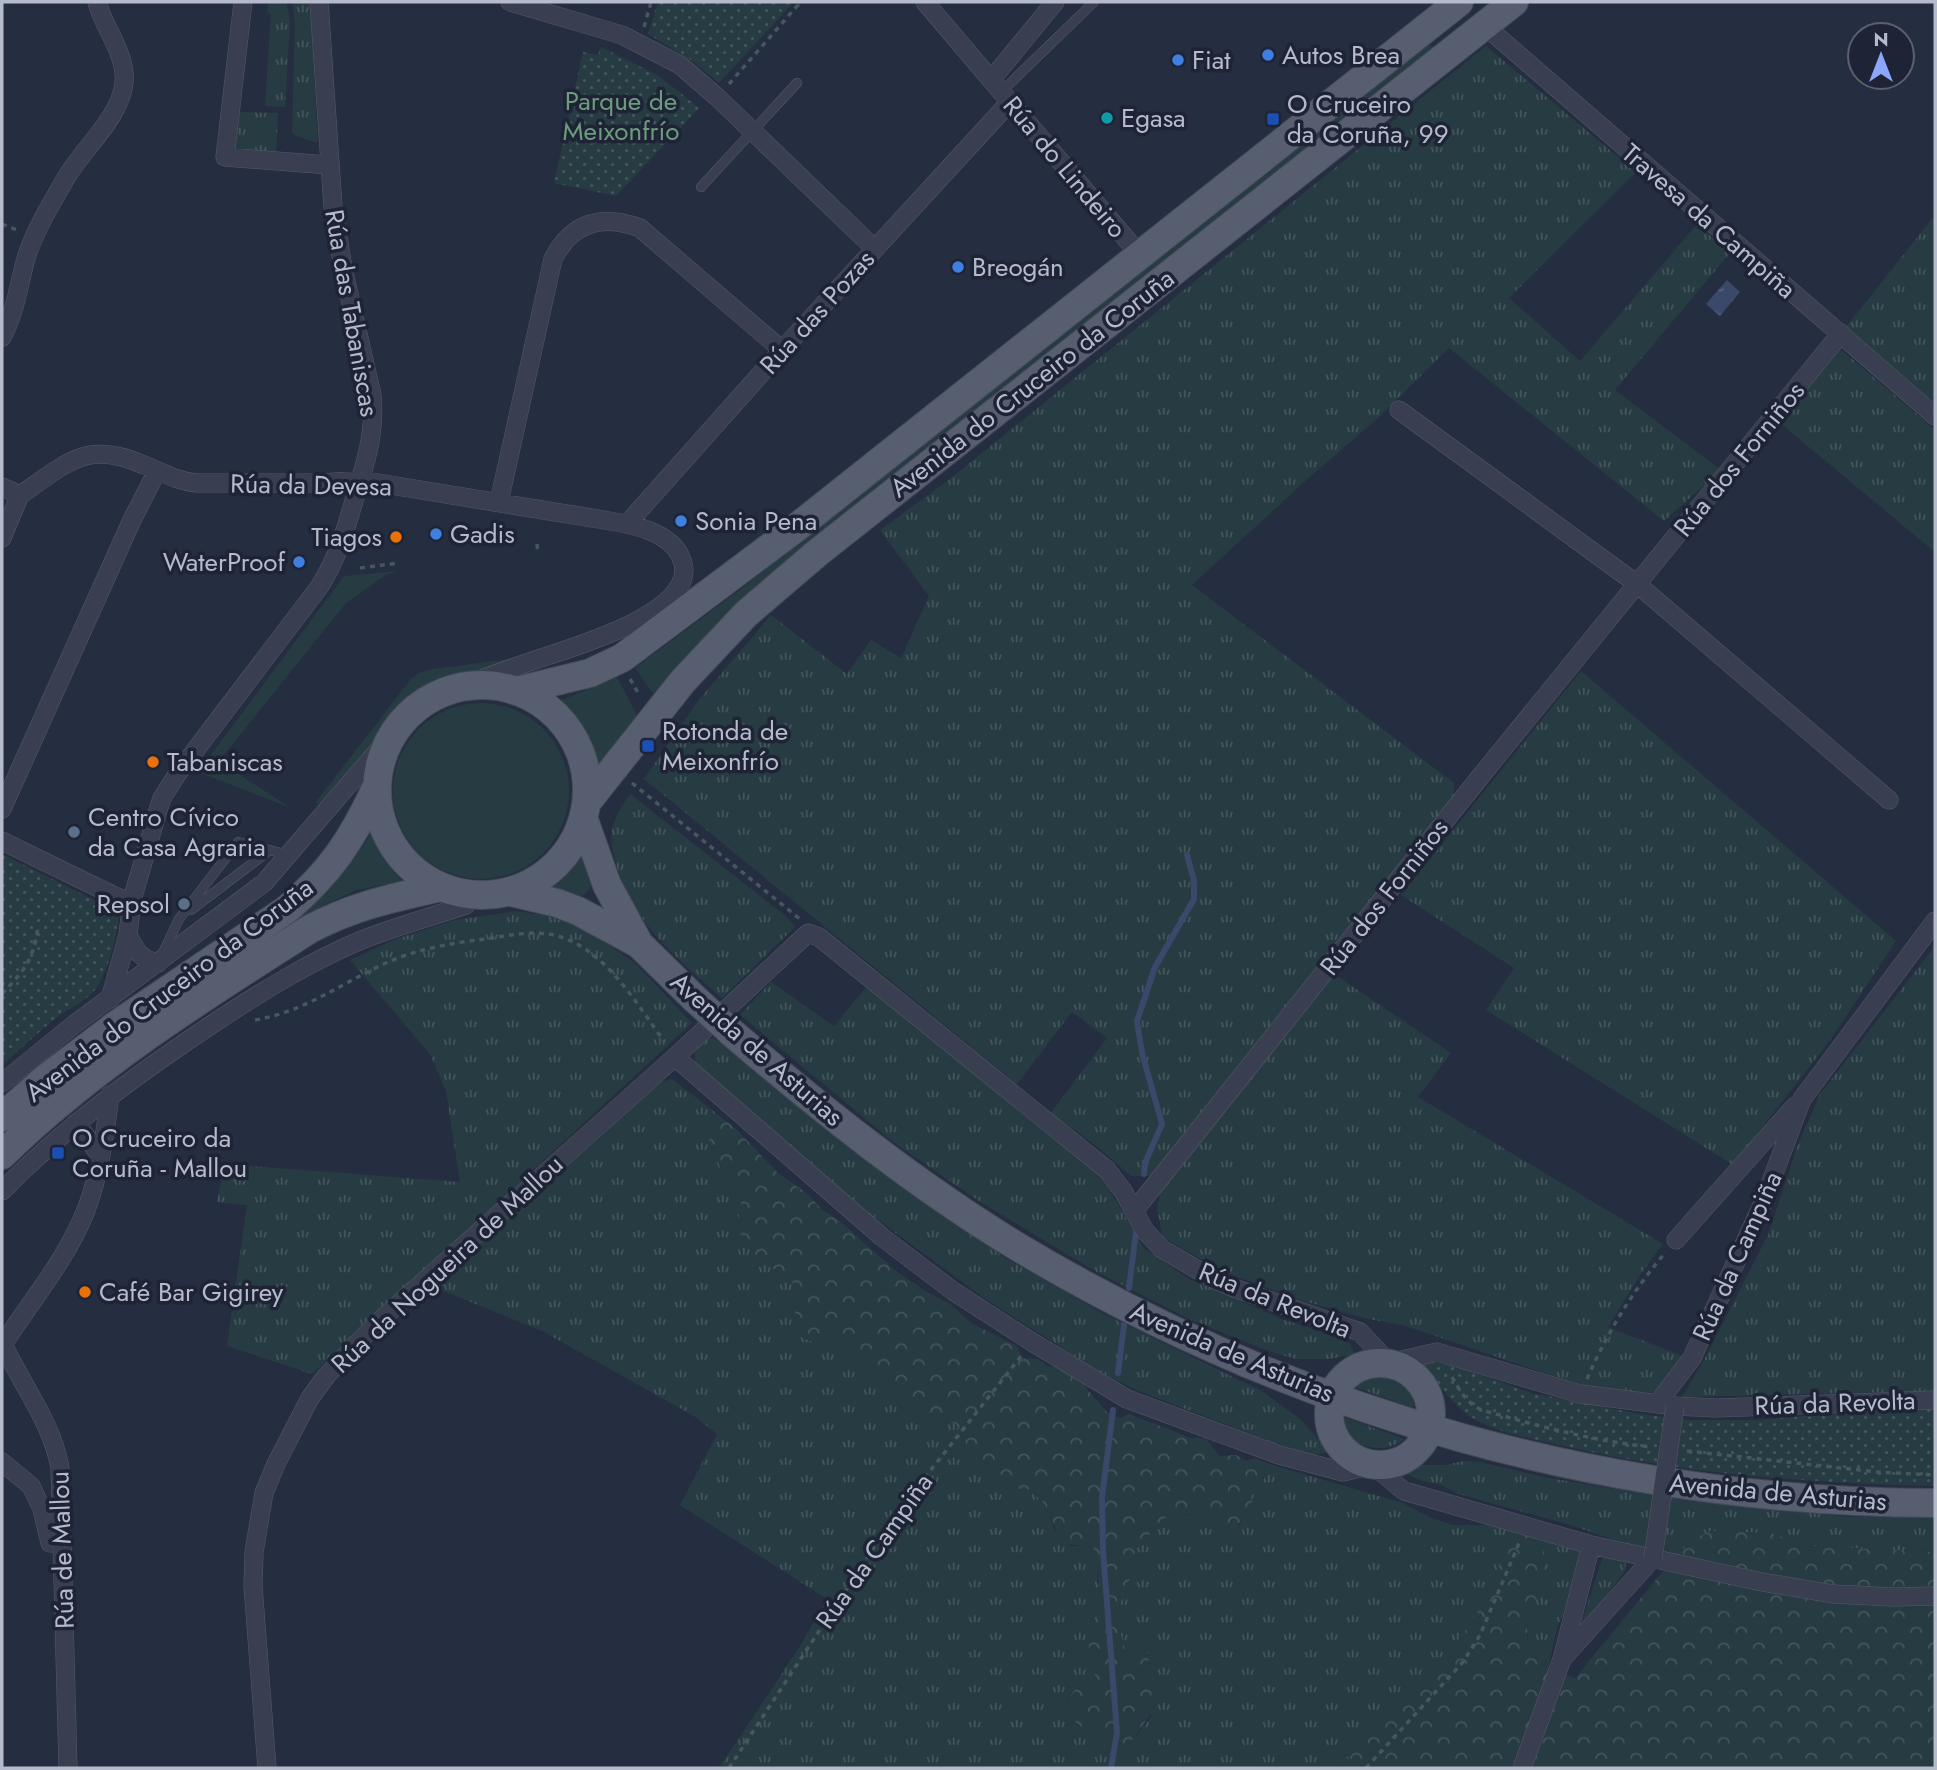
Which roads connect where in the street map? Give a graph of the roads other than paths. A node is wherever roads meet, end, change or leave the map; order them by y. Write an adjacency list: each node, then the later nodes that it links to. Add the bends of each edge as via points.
1 (97, 2): 19 (street, via 121,58 122,93 110,118 66,178 34,239)
2 (243, 2): 14 (street, via 225,157)
3 (319, 2): 14 (street, Rúa das Tabaniscas)
4 (510, 2): 13 (street, via 608,30 680,65)
5 (925, 2): 12 (street, Rúa do Lindeiro)
6 (1055, 2): 12 (street, Rúa do Lindeiro)
7 (1094, 2): 12 (lane)
8 (1459, 2): 17 (main road, Avenida do Cruceiro da Coruña)
9 (1514, 2): 10 (main road, Avenida do Cruceiro da Coruña)
10 (1484, 26): 18 (street, Travesa da Campiña); 37 (main road, Avenida do Cruceiro da Coruña, via 746,614 683,681)
11 (797, 83): 13 (lane)
12 (1000, 92): 16 (street, Rúa das Pozas); 17 (street, Rúa do Lindeiro)
13 (752, 132): 15 (lane); 16 (street)
14 (328, 165): 24 (street, Rúa das Tabaniscas, via 337,236 374,412)
15 (701, 187)
16 (875, 250): 20 (street, Rúa das Pozas)
17 (1139, 254): 32 (main road, Avenida do Cruceiro da Coruña, via 797,527 622,658 590,673)
18 (1841, 333): 22 (street, Travesa da Campiña); 30 (street, Rúa dos Forniños)
19 (2, 337)
20 (782, 350): 27 (street, via 640,228 606,222 572,232 552,259); 28 (street, Rúa das Pozas)
21 (1399, 410): 30 (street)
22 (1935, 416)
23 (157, 471): 24 (street, Rúa da Devesa, via 196,483); 26 (street, Rúa da Devesa, via 124,457 86,455); 36 (street)
24 (360, 480): 27 (street, Rúa da Devesa); 44 (street, Rúa das Tabaniscas, via 341,545 320,586 162,797)
25 (2, 487): 26 (street)
26 (20, 495): 29 (street)
27 (499, 502): 28 (street, Rúa da Devesa)
28 (627, 524): 31 (street, Rúa da Devesa, via 660,537 678,552 683,576 674,594 612,632)
29 (2, 538)
30 (1637, 584): 35 (street); 61 (street, Rúa dos Forniños)
31 (455, 688): 32 (main road, via 491,685); 33 (main road, via 415,709)
32 (516, 691): 37 (main road, via 549,709 572,735 586,769)
33 (394, 732): 34 (main road, via 380,764); 40 (street, Avenida do Cruceiro da Coruña)
34 (376, 788): 41 (main road, via 391,844 419,875); 56 (main road, Avenida do Cruceiro da Coruña, via 349,843 304,895 76,1054)
35 (1889, 800)
36 (2, 809)
37 (585, 811): 42 (main road, via 576,839 562,860 538,880); 49 (main road, Avenida de Asturias, via 607,884)
38 (2, 841): 44 (street, via 121,899)
39 (270, 850): 40 (lane); 45 (lane); 45 (lane, via 239,842)
40 (290, 855): 50 (street, Avenida do Cruceiro da Coruña, via 264,883)
41 (441, 887): 43 (main road); 59 (main road, Avenida do Cruceiro da Coruña, via 368,903 310,929 127,1050)
42 (511, 892): 43 (main road); 49 (main road, Avenida de Asturias, via 578,911)
43 (475, 895): 54 (street, Avenida do Cruceiro da Coruña, via 466,905 360,940 284,979)
44 (132, 900): 48 (street, Rúa das Tabaniscas)
45 (179, 919): 50 (lane)
46 (1935, 921): 55 (street, Rúa da Campiña)
47 (808, 933): 52 (street, Rúa da Nogueira de Mallou); 61 (street, Rúa da Revolta, via 819,937 1098,1163)
48 (128, 935): 50 (street, via 144,960); 51 (street, Rúa das Tabaniscas)
49 (639, 944): 66 (main road, Avenida de Asturias, bridge, via 799,1091 933,1190 1016,1245 1144,1316)
50 (158, 963): 51 (street, Avenida do Cruceiro da Coruña)
51 (110, 999): 53 (street, Avenida do Cruceiro da Coruña)
52 (675, 1057): 75 (street, via 882,1237 953,1291 1127,1399 1279,1455 1343,1472); 83 (street, Rúa da Nogueira de Mallou, via 376,1324 310,1398 275,1464 255,1541 253,1586)
53 (2, 1083)
54 (110, 1095): 57 (street, Avenida do Cruceiro da Coruña); 58 (street, Rúa de Mallou)
55 (1802, 1099): 62 (street, Rúa da Campiña); 69 (street, Rúa da Campiña, via 1763,1203 1692,1359)
56 (2, 1117)
57 (76, 1123): 58 (street); 60 (street, Avenida do Cruceiro da Coruña)
58 (99, 1154): 63 (street, Rúa de Mallou, via 93,1187 75,1234)
59 (2, 1156)
60 (2, 1191)
61 (1134, 1211): 64 (street, Rúa da Revolta, via 1162,1249 1234,1288 1360,1332)
62 (1676, 1240)
63 (2, 1344): 82 (street, Rúa de Mallou, via 50,1432 60,1468)
64 (1389, 1363): 65 (main road); 69 (street, Rúa da Revolta, via 1437,1352 1580,1394); 70 (main road, via 1420,1382)
65 (1357, 1369): 66 (main road, via 1310,1375); 67 (main road)
66 (1265, 1371): 67 (main road, Avenida de Asturias); 71 (main road)
67 (1332, 1397): 70 (main road, Avenida de Asturias); 71 (main road)
68 (1935, 1400): 69 (street, Rúa da Revolta, via 1716,1408)
69 (1666, 1405): 79 (street, Rúa da Campiña, bridge)
70 (1430, 1417): 72 (main road); 73 (main road, via 1419,1448)
71 (1331, 1430): 75 (main road, via 1339,1446)
72 (1481, 1443): 73 (main road); 76 (main road, Avenida de Asturias, via 1632,1478 1695,1487 1816,1499)
73 (1409, 1457): 75 (main road, via 1391,1465)
74 (2, 1462): 77 (street, via 31,1486)
75 (1373, 1465): 78 (street, via 1404,1490)
76 (1935, 1503)
77 (50, 1543)
78 (1591, 1545): 79 (street); 81 (street)
79 (1653, 1558): 80 (street, via 1833,1594); 81 (street)
80 (1935, 1596)
81 (1562, 1658): 84 (street)
82 (68, 1768)
83 (267, 1768)
84 (1522, 1768)

